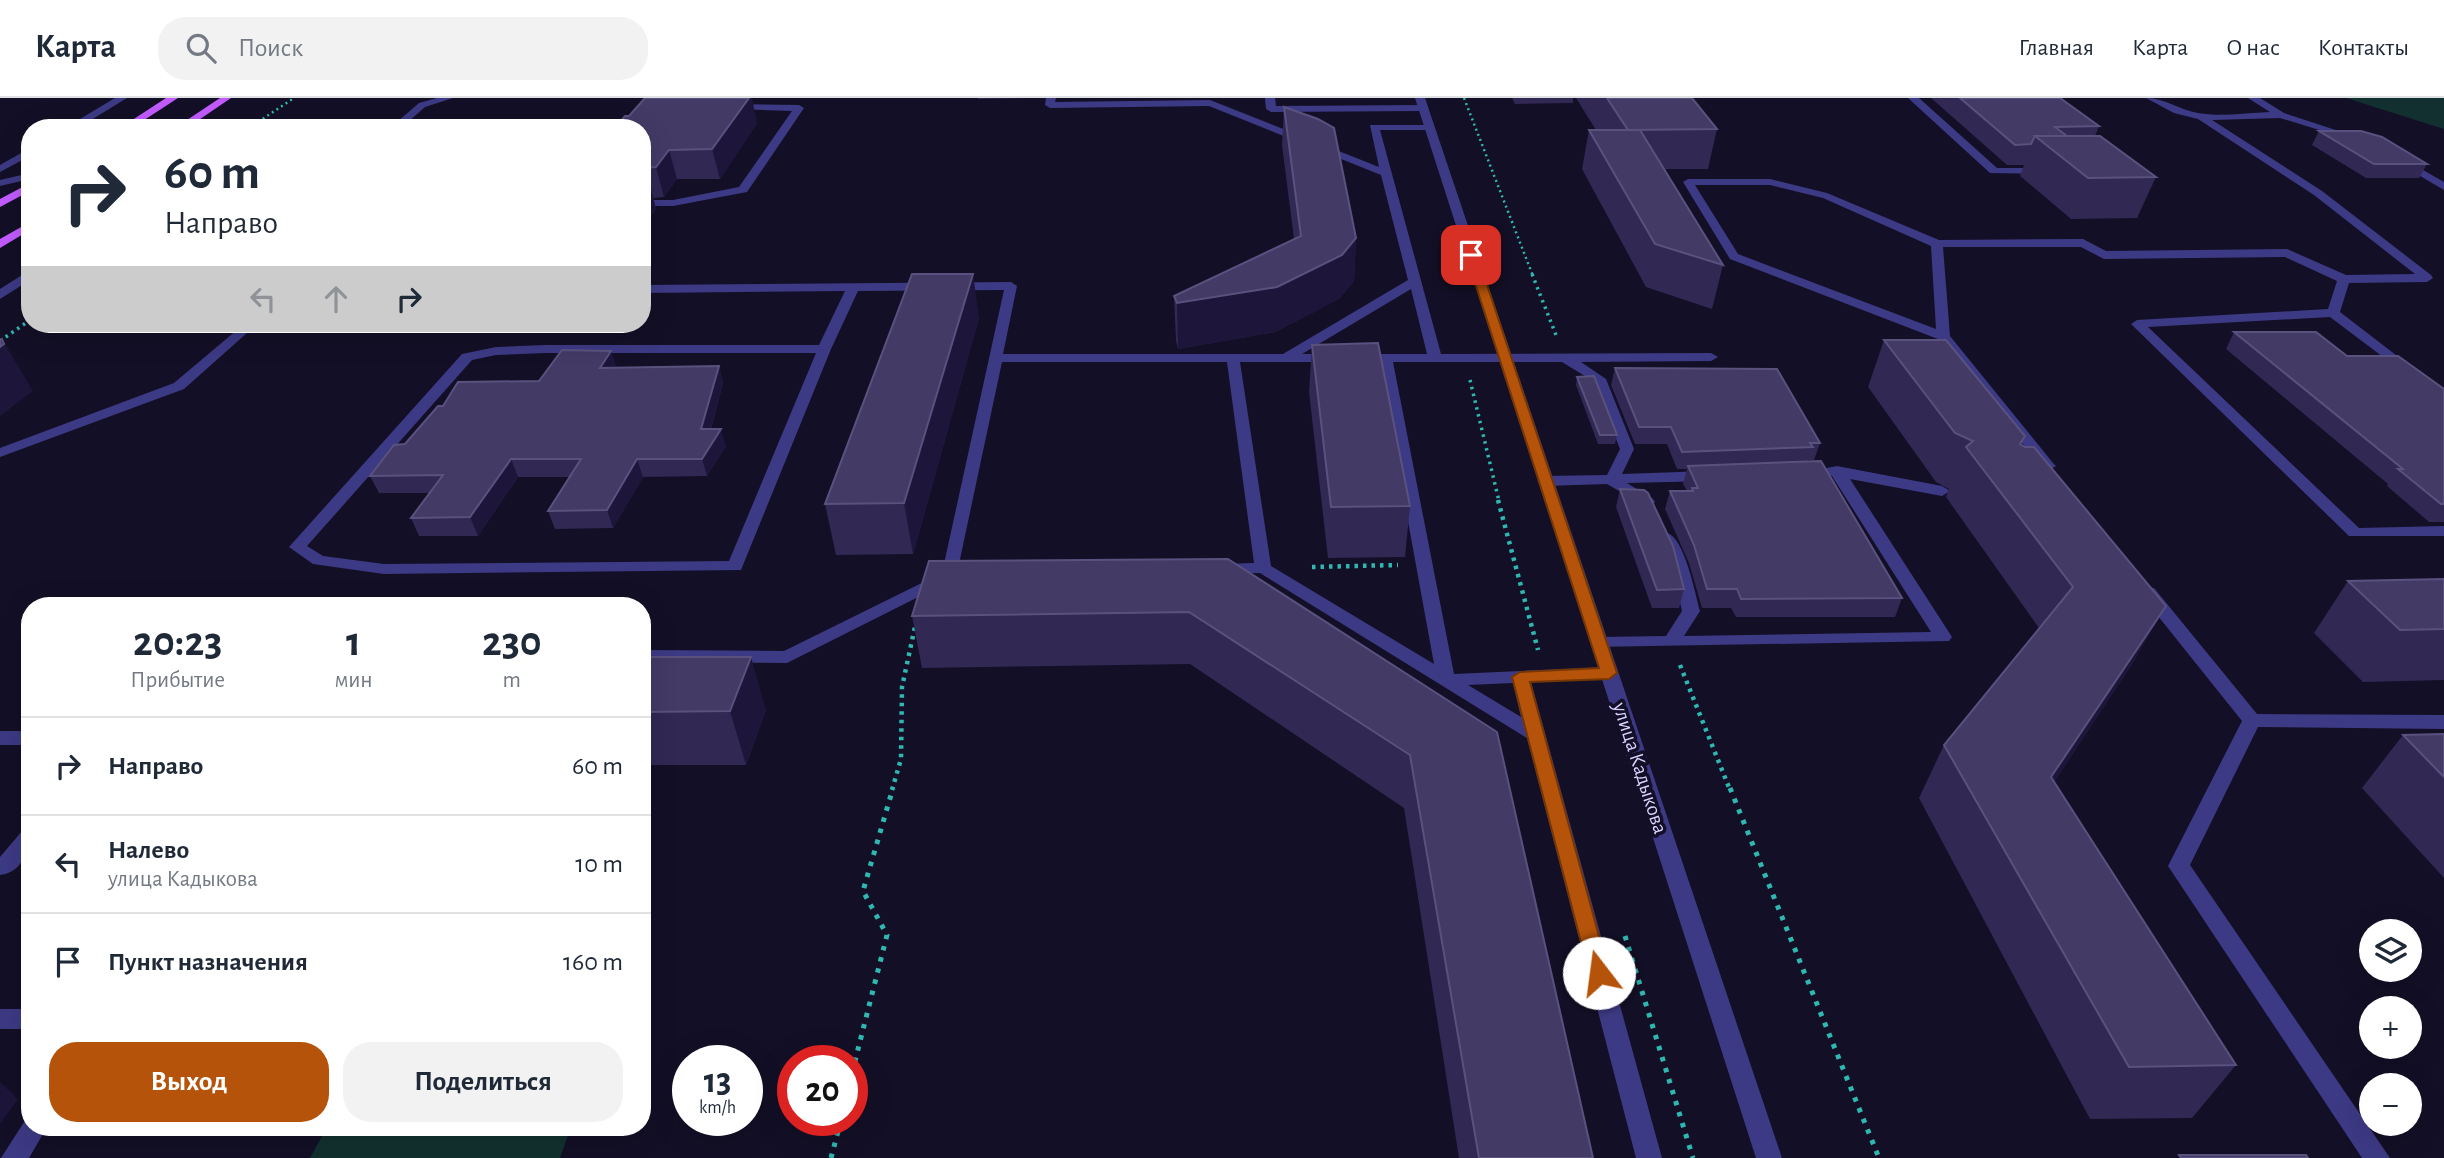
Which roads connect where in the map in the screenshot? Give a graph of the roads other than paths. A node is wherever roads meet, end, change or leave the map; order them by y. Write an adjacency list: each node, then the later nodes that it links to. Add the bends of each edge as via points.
1 (122, 98): 15 (street)
2 (173, 98): 16 (main road)
3 (226, 98): 17 (main road)
4 (449, 98): 18 (street, via 422,105)
5 (723, 98): 30 (street, via 717,106 799,108 743,190)
6 (1051, 98): 25 (street, via 1050,105 1210,103)
7 (1270, 98): 11 (street, via 1271,109)
8 (1913, 98): 24 (street, via 1994,171)
9 (2151, 98): 14 (street)
10 (2253, 98): 13 (street)
11 (1366, 103): 12 (street)
12 (1421, 103): 19 (street, улица Кадыкова)
13 (2281, 115): 14 (street); 20 (street)
14 (2202, 117): 35 (street, via 2318,193 2427,278)
15 (86, 119)
16 (139, 119)
17 (194, 119)
18 (406, 119)
19 (1429, 127): 25 (street, via 1374,127); 47 (street, улица Кадыкова)
20 (2359, 139)
21 (2390, 153): 28 (street)
22 (21, 156): 23 (street)
23 (0, 169)
24 (2062, 170)
25 (1386, 173): 37 (street)
26 (21, 178): 27 (street)
27 (0, 183)
28 (2444, 187)
29 (21, 191): 31 (main road)
30 (651, 203)
31 (0, 204)
32 (21, 231): 33 (main road)
33 (0, 244)
34 (1937, 244): 35 (street, via 2084,243 2104,255 2287,253); 45 (street); 45 (street, via 1827,196 1770,182 1688,182 1734,256)
35 (2344, 279): 43 (street)
36 (21, 280): 38 (street)
37 (1415, 281): 51 (street); 53 (street)
38 (18, 282): 39 (street); 42 (street)
39 (0, 286)
40 (853, 288): 41 (street); 46 (street); 49 (street, via 1011,286)
41 (651, 289)
42 (0, 295)
43 (2333, 313): 55 (street); 64 (street, via 2137,324 2355,533)
44 (241, 333): 56 (street, via 179,386)
45 (1943, 336): 60 (street)
46 (824, 349): 46 (street, via 545,349 467,357 297,547 319,560 384,569 735,566)
47 (1505, 357): 53 (street); 54 (street); 61 (street, улица Кадыкова)
48 (1711, 357): 54 (street)
49 (997, 358): 50 (street); 70 (street, via 957,573 787,657)
50 (1233, 358): 51 (street); 65 (street)
51 (1286, 358): 52 (street)
52 (1385, 358): 53 (street); 73 (street)
53 (1435, 358)
54 (1565, 358): 62 (street, via 1599,379 1626,449)
55 (2444, 399)
56 (0, 453)
57 (1837, 471): 58 (street); 63 (street); 68 (street, via 1943,637)
58 (1810, 472)
59 (1731, 475): 62 (street)
60 (2059, 480)
61 (1545, 481): 62 (street); 69 (street, улица Кадыкова)
62 (1612, 481): 68 (street, via 1653,506 1679,564 1692,611)
63 (1942, 491)
64 (2444, 531)
65 (1263, 568): 66 (street); 73 (street)
66 (1208, 569)
67 (2143, 584): 74 (street)
68 (1671, 642): 69 (street)
69 (1599, 643): 71 (street, улица Кадыкова)
70 (651, 656)
71 (1609, 673): 72 (street); 86 (street, улица Кадыкова)
72 (1520, 677): 73 (street); 76 (street)
73 (1446, 680): 76 (street)
74 (2252, 720): 75 (street); 87 (street, via 2179,866)
75 (2444, 722)
76 (1536, 734): 85 (street)
77 (0, 738): 78 (street)
78 (21, 738)
79 (21, 847): 80 (street)
80 (0, 867)
81 (0, 1019): 82 (street)
82 (21, 1019)
83 (30, 1136): 84 (street)
84 (14, 1158)
85 (1648, 1158)
86 (1769, 1158)
87 (2377, 1158)

